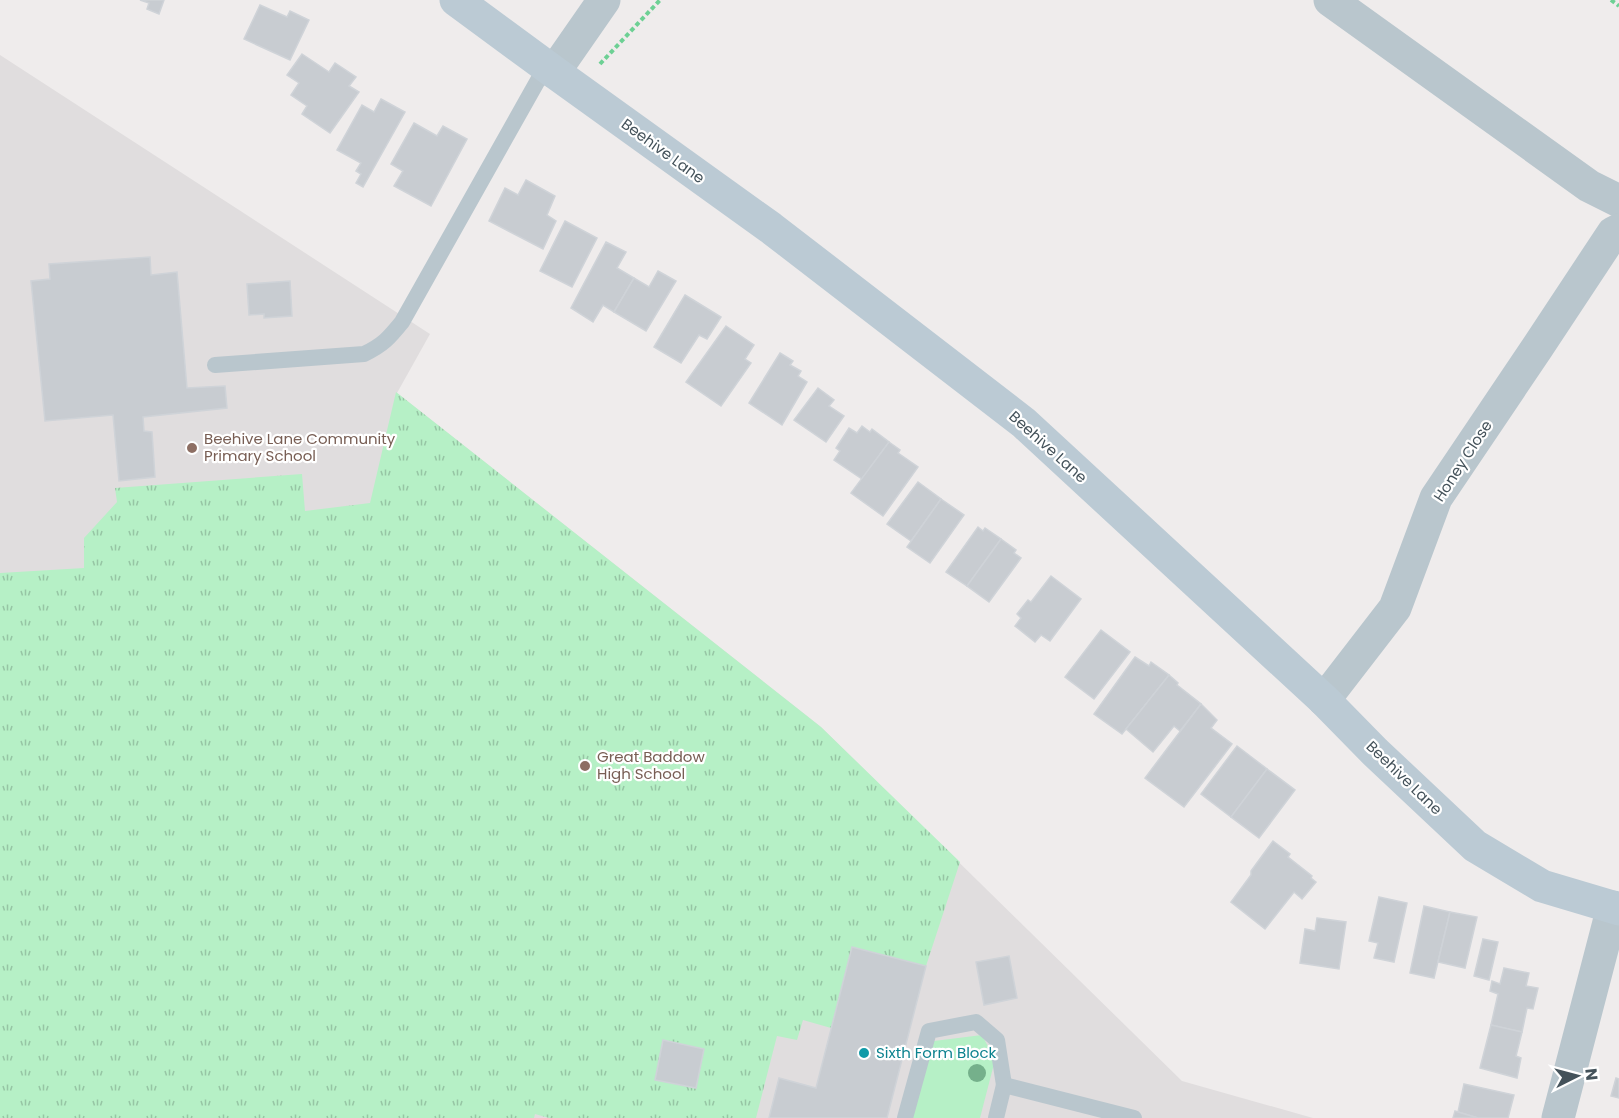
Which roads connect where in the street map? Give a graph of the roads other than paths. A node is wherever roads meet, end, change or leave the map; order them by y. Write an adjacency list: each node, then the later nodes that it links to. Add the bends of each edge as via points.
1 (456, 0): 4 (main road, Beehive Lane)
2 (604, 0): 4 (street)
3 (1330, 0): 5 (street, via 1589,186)
4 (559, 76): 7 (lane, via 402,322 379,348 364,354); 8 (main road, Beehive Lane, via 771,228 1024,423)
5 (1619, 201)
6 (1619, 230): 8 (street, Honey Close, via 1612,233 1436,498 1395,608)
7 (215, 365)
8 (1324, 700): 9 (main road, Beehive Lane, via 1475,846 1542,886)
9 (1616, 908): 14 (street)
10 (1004, 1085): 11 (lane, via 996,1040 976,1022 929,1031); 12 (lane); 13 (lane)
11 (905, 1118)
12 (996, 1118)
13 (1134, 1118)
14 (1558, 1118)

